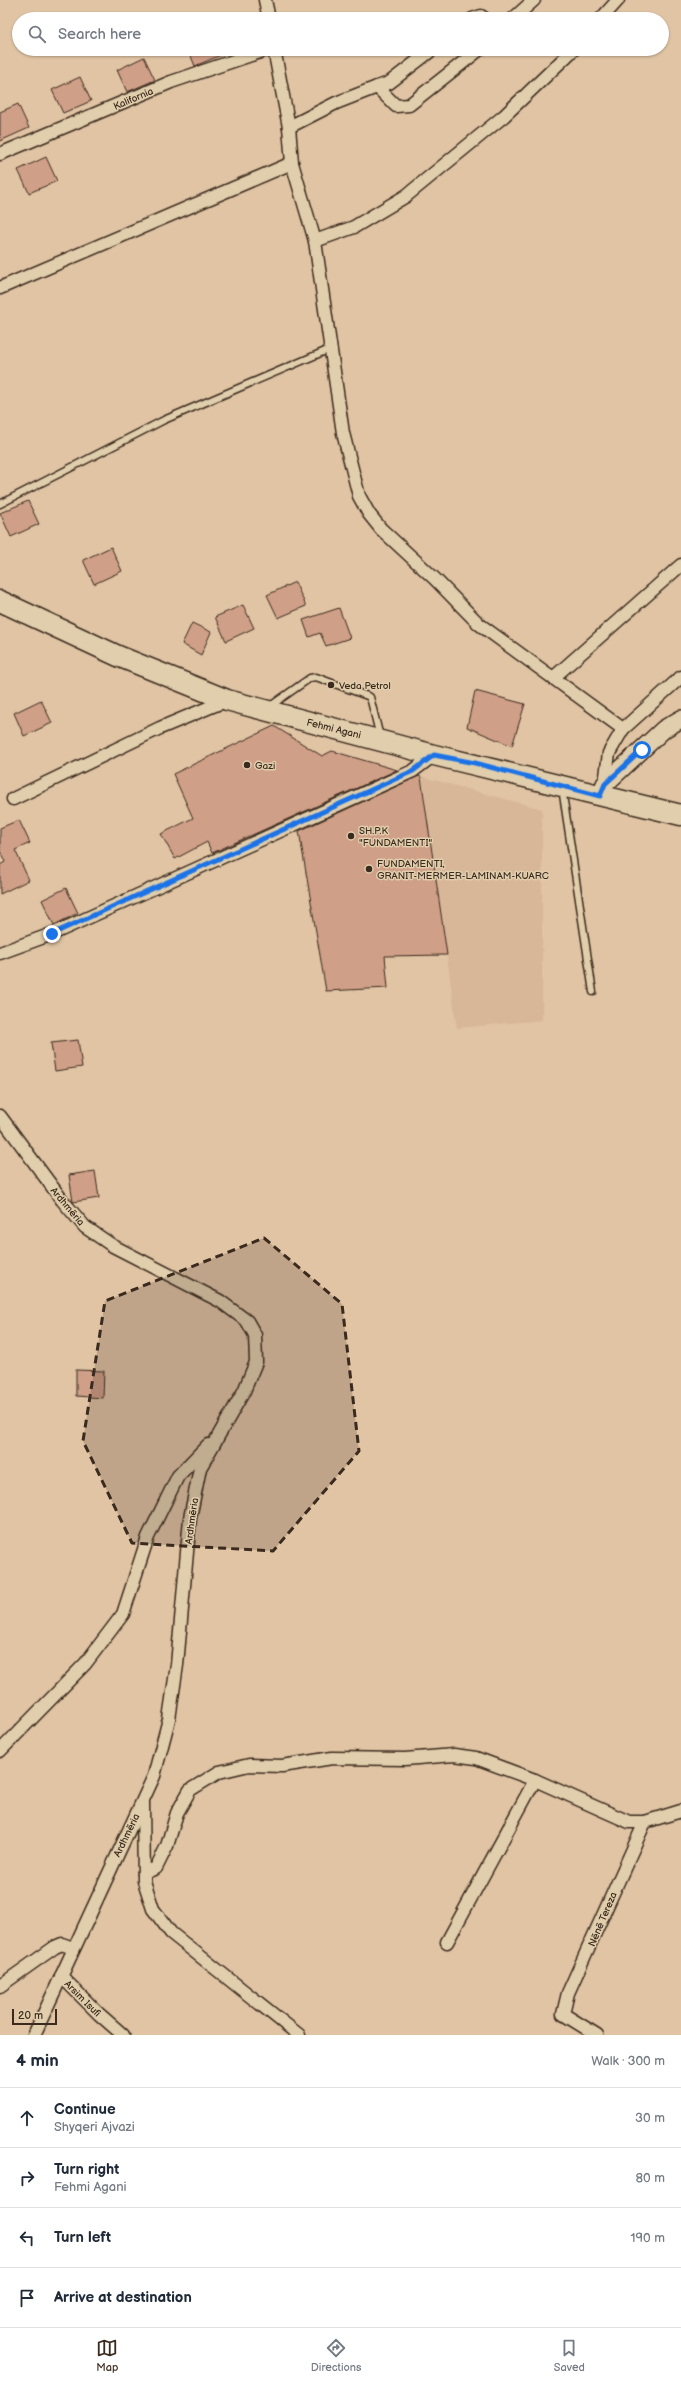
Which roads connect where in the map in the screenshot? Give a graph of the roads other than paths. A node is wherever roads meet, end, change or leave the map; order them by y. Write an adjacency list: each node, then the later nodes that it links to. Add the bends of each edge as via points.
1 (265, 0): 4 (street)
2 (534, 0): 5 (street)
3 (618, 0): 6 (street)
4 (268, 12)
5 (521, 12)
6 (607, 12)
7 (248, 56): 14 (street, Kalifornia, via 171,82)
8 (275, 56): 13 (street)
9 (424, 56): 12 (street, via 389,83)
10 (471, 56): 12 (street, via 409,105 396,106)
11 (567, 56): 16 (street, via 504,116 406,196 354,227)
12 (377, 87): 13 (street, via 336,103)
13 (288, 127): 15 (street)
14 (0, 154)
15 (292, 163): 16 (street); 17 (street)
16 (315, 241): 18 (street)
17 (0, 288)
18 (330, 349): 19 (lane, via 164,420); 23 (street, via 353,475 369,514 381,529 479,624)
19 (0, 504)
20 (681, 565): 23 (street)
21 (0, 601): 24 (main road, Fehmi Agani, via 118,656)
22 (681, 677): 27 (street)
23 (553, 678): 27 (street)
24 (227, 700): 25 (main road, Fehmi Agani); 32 (street, via 160,728)
25 (264, 710): 28 (main road, Fehmi Agani); 28 (lane, via 310,678 316,677 370,697)
26 (681, 719): 31 (street, via 664,729)
27 (623, 729): 31 (street, via 609,753)
28 (381, 740): 29 (main road, Fehmi Agani)
29 (434, 755): 30 (main road, Fehmi Agani, via 475,763); 34 (street, via 413,771 52,934)
30 (562, 787): 31 (main road, Fehmi Agani); 35 (lane)
31 (602, 790): 33 (main road, Fehmi Agani)
32 (13, 799)
33 (681, 815)
34 (0, 953)
35 (593, 992)
36 (0, 1116): 37 (street, Ardhmëria, via 85,1227 113,1246 220,1301 247,1321 255,1336 256,1362)
37 (224, 1428): 38 (street, via 178,1476 148,1537 123,1614 85,1664); 40 (street, Ardhmëria, via 200,1468 190,1518 177,1665 169,1719 154,1776)
38 (0, 1751)
39 (535, 1780): 42 (street, via 629,1822); 43 (street, via 476,1758 454,1755 332,1758 282,1766 249,1765 219,1772 190,1790 177,1813 167,1846 156,1868); 44 (street)
40 (143, 1800): 43 (street); 45 (street, Ardhmëria)
41 (681, 1811): 42 (street)
42 (645, 1822): 51 (street, Nënë Tereza, via 568,1993 563,2014)
43 (144, 1873): 50 (street, via 144,1881 154,1909 171,1933)
44 (447, 1942)
45 (73, 1948): 46 (street, Ardhmëria); 47 (street, via 62,1944 55,1947)
46 (60, 1976): 48 (street, Ardhmëria); 49 (street, Arsim Isufi)
47 (0, 1986)
48 (34, 2035)
49 (123, 2035)
50 (299, 2035)
51 (597, 2035)

